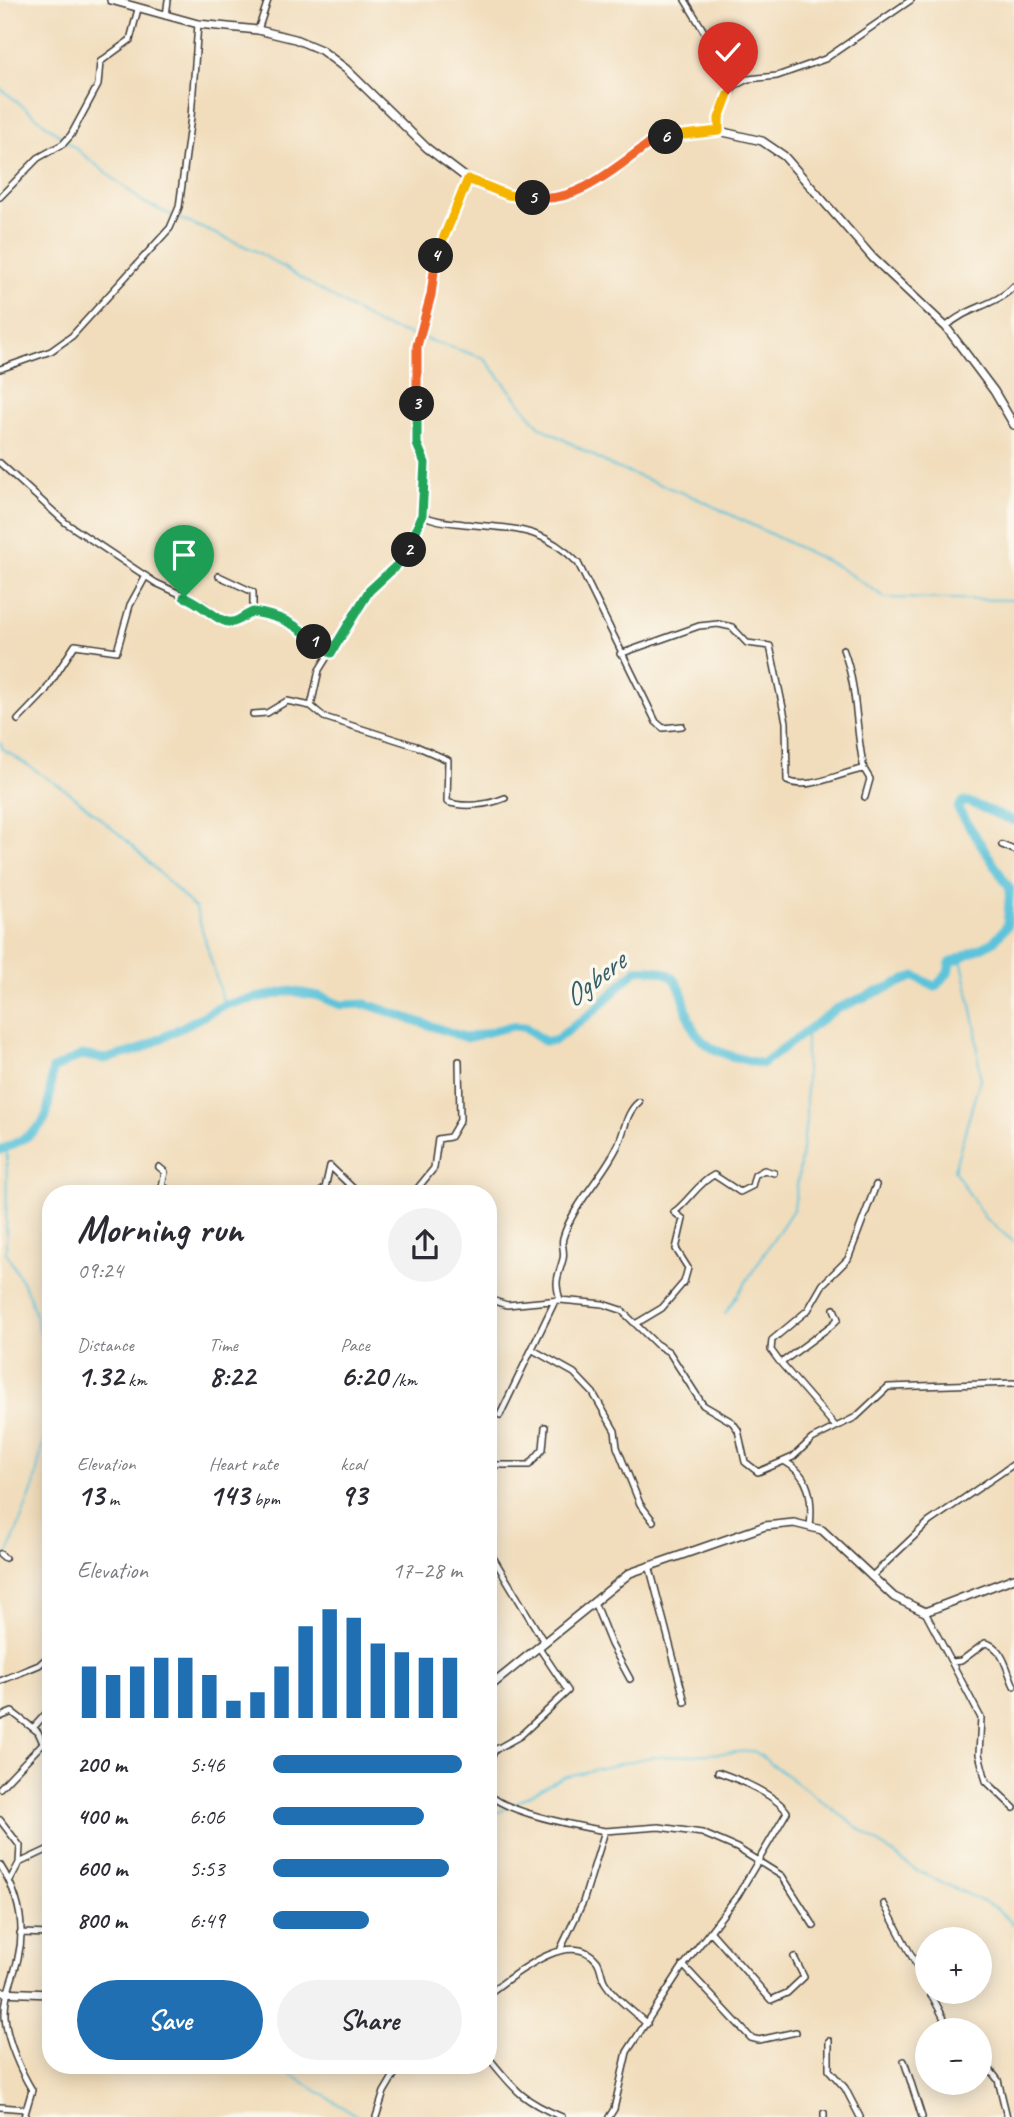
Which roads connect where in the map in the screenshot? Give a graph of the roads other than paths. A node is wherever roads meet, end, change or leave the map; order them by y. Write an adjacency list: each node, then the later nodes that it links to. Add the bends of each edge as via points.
1 (111, 0): 6 (street)
2 (168, 0): 7 (street)
3 (268, 0): 9 (street)
4 (685, 0): 10 (street, via 715,48)
5 (912, 0): 10 (street, via 825,59 777,76 748,79)
6 (138, 9): 7 (street); 13 (street, via 130,40 100,62 98,85 71,135 38,158)
7 (166, 16): 8 (street)
8 (198, 24): 9 (street); 16 (street, via 179,207 170,228 72,336 51,351)
9 (258, 30): 12 (street, via 321,50 427,148)
10 (731, 91): 11 (street, via 719,118)
11 (719, 131): 12 (street, via 657,138 602,177 556,198 508,195); 15 (street, via 762,141 784,156 873,258)
12 (468, 179): 19 (street, via 438,248 417,346 417,444 425,463)
13 (0, 197)
14 (1014, 286): 15 (street, via 957,316)
15 (946, 327): 17 (street)
16 (0, 369)
17 (1014, 425)
18 (0, 463): 20 (street, via 66,523)
19 (422, 515): 24 (street, via 413,544 369,591); 25 (street, via 438,523 540,534 559,545 578,564)
20 (146, 576): 22 (street, via 204,605 224,622); 28 (street, via 130,605 117,651 75,645 44,693)
21 (219, 576): 22 (street, via 253,592)
22 (253, 612): 24 (street, via 293,623)
23 (844, 649): 30 (street)
24 (331, 653): 26 (street, via 319,670)
25 (620, 654): 29 (street, via 656,722 663,728); 30 (street, via 699,626 732,627 747,643 770,646 786,722 787,781 806,784)
26 (311, 706): 27 (street, via 287,701); 32 (street, via 324,717 449,760 447,802 458,806)
27 (253, 715)
28 (18, 720)
29 (682, 726)
30 (864, 769): 31 (street, via 870,779)
31 (865, 797)
32 (505, 799)
33 (1002, 845): 34 (street)
34 (1014, 850)
35 (459, 1061): 42 (street, via 460,1120 450,1137 438,1139 434,1168)
36 (639, 1102): 44 (street, via 630,1109 610,1161 562,1240)
37 (159, 1167): 39 (street, via 165,1172)
38 (774, 1173): 47 (street, via 764,1170 755,1175 752,1186 740,1192 713,1175 674,1212 683,1219 676,1249 688,1268 684,1282 662,1308)
39 (162, 1185)
40 (326, 1185): 41 (street, via 330,1166)
41 (350, 1185)
42 (420, 1185)
43 (876, 1185): 49 (street, via 848,1259 823,1284 808,1310 772,1340 771,1350)
44 (558, 1300): 45 (street); 47 (street, via 603,1304 621,1310); 48 (street)
45 (497, 1302)
46 (834, 1309): 49 (street, via 838,1319)
47 (637, 1323): 54 (street, via 669,1352 703,1405 732,1422 745,1462 758,1472)
48 (533, 1350): 51 (street); 57 (street, via 574,1373 597,1400 615,1431 639,1504)
49 (781, 1363): 53 (street)
50 (1014, 1383): 53 (street, via 888,1387 856,1417)
51 (500, 1415)
52 (545, 1427): 56 (street, via 544,1449 529,1465)
53 (836, 1427): 54 (street)
54 (784, 1461): 58 (street, via 798,1469 814,1499)
55 (1014, 1464): 61 (street, via 929,1522)
56 (497, 1465)
57 (653, 1521)
58 (810, 1527): 60 (street, via 794,1523 765,1526); 61 (street, via 822,1530)
59 (497, 1565): 65 (street)
60 (649, 1565): 63 (street, via 630,1573); 72 (street)
61 (872, 1577): 64 (street, via 894,1597)
62 (1014, 1578): 64 (street)
63 (594, 1602): 65 (street); 68 (street)
64 (925, 1612): 66 (street)
65 (541, 1644): 69 (street); 78 (street, via 568,1691 520,1736)
66 (952, 1662): 71 (street, via 961,1661 985,1643 992,1644); 82 (street, via 981,1718 979,1754 986,1781)
67 (42, 1663): 70 (street)
68 (630, 1679)
69 (497, 1680)
70 (0, 1681)
71 (1014, 1686)
72 (685, 1702)
73 (0, 1717): 75 (street, via 12,1712)
74 (42, 1718): 75 (street)
75 (33, 1728): 76 (street)
76 (42, 1742)
77 (42, 1744): 80 (street)
78 (497, 1749)
79 (718, 1772): 86 (street, via 780,1802 787,1812)
80 (0, 1788)
81 (497, 1803): 84 (street)
82 (1014, 1808)
83 (0, 1820): 87 (street, via 20,1846)
84 (605, 1830): 86 (street, via 659,1827 702,1833); 95 (street, via 583,1902)
85 (42, 1852): 87 (street)
86 (758, 1861): 91 (street, via 782,1876); 92 (street)
87 (19, 1863): 89 (street)
88 (0, 1865): 89 (street)
89 (10, 1880): 93 (street, via 20,1910)
90 (884, 1904): 97 (street)
91 (814, 1926)
92 (711, 1932): 96 (street, via 771,2000 804,1977); 98 (street)
93 (20, 1933): 94 (street); 100 (street, via 19,1957)
94 (42, 1934)
95 (561, 1948): 99 (street); 102 (street, via 591,1955 615,1995)
96 (794, 1957)
97 (915, 1962)
98 (683, 1965): 102 (street); 103 (street, via 751,2038)
99 (497, 1988)
100 (4, 1992): 101 (street); 110 (street, via 5,2017 24,2080 32,2090)
101 (42, 1994)
102 (647, 2024): 114 (street, via 627,2052)
103 (796, 2032)
104 (830, 2041): 115 (street, via 829,2070)
105 (904, 2061): 116 (street)
106 (497, 2070): 113 (street, via 529,2103)
107 (992, 2072): 117 (street)
108 (395, 2074): 112 (street)
109 (0, 2107): 110 (street)
110 (25, 2109): 111 (street)
111 (24, 2117)
112 (376, 2117)
113 (562, 2117)
114 (609, 2117)
115 (860, 2117)
116 (922, 2117)
117 (1007, 2117)

